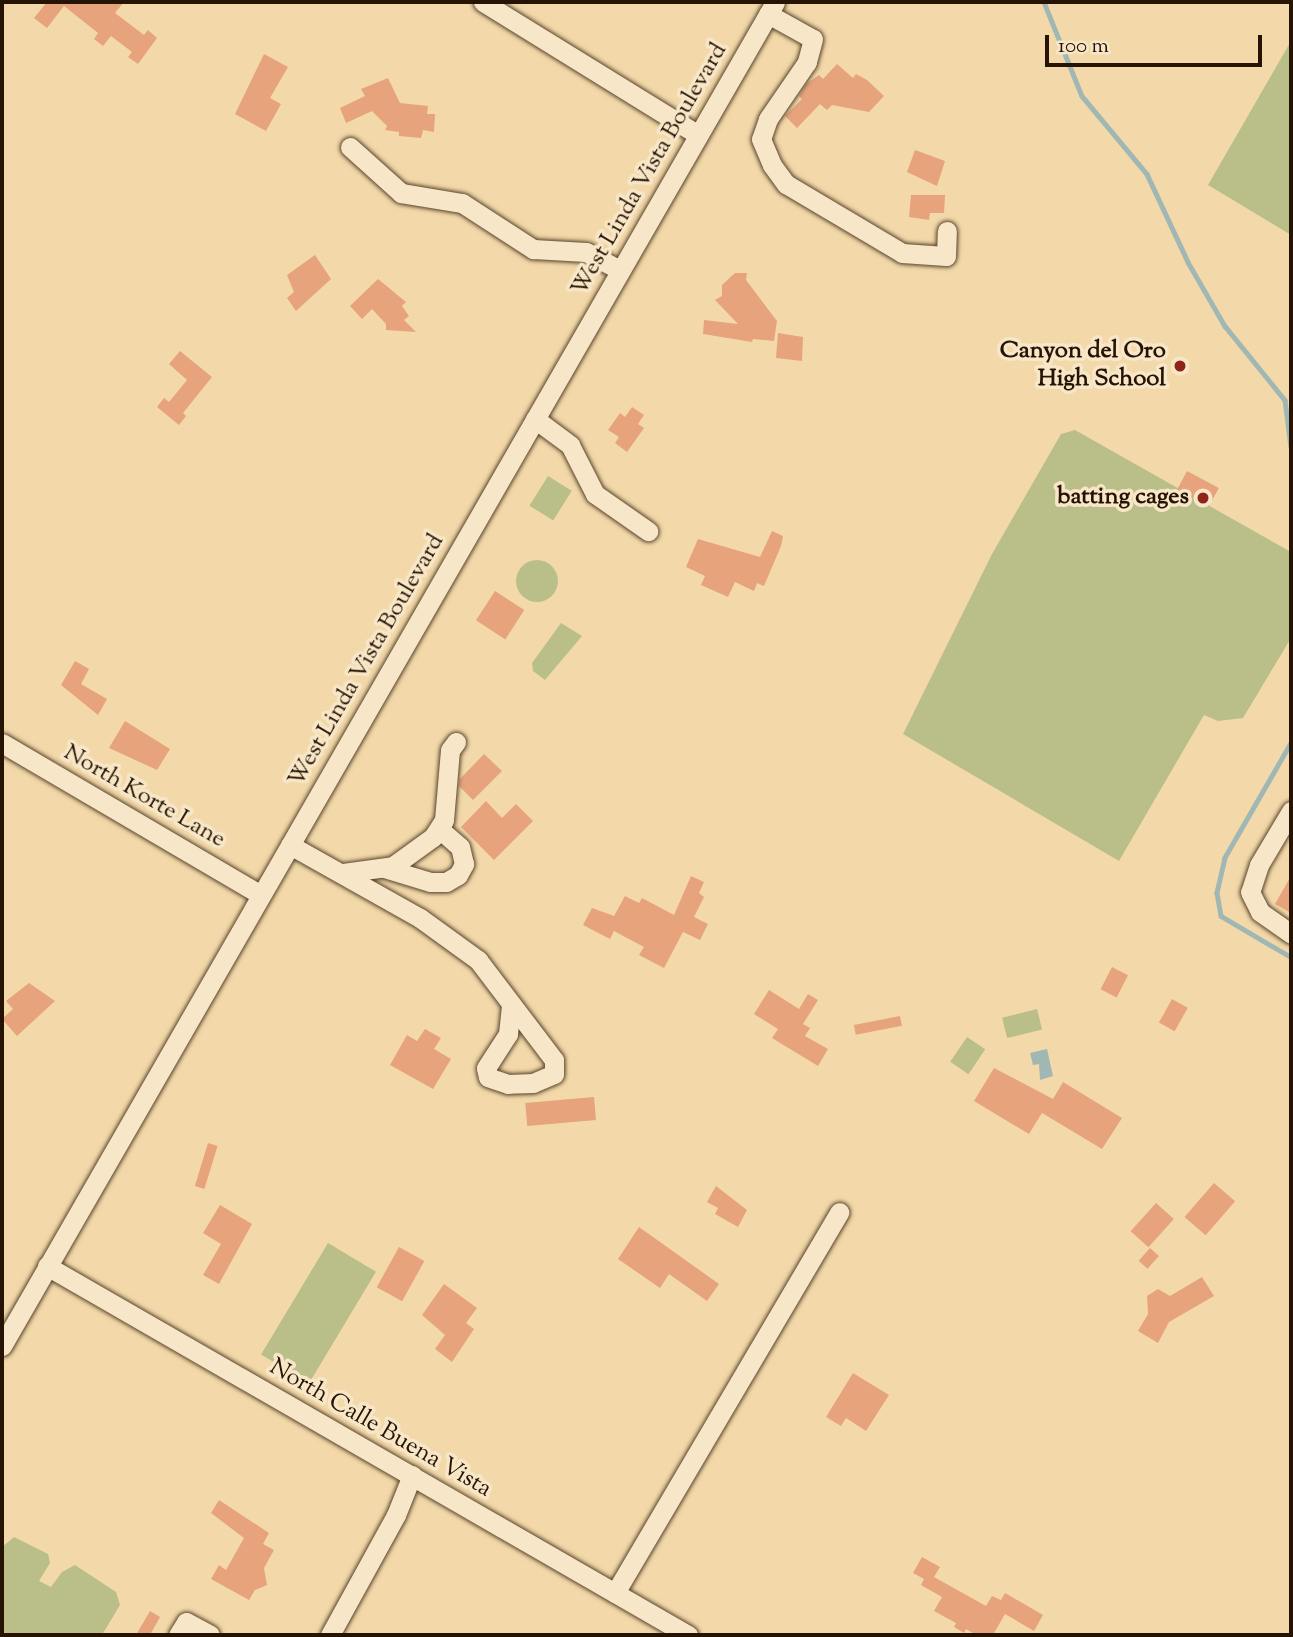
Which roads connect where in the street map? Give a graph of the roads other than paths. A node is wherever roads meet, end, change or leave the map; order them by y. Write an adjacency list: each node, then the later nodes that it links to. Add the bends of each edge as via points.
1 (483, 2): 3 (street)
2 (771, 8): 3 (street, West Linda Vista Boulevard); 5 (street, via 813,39 807,62 768,119 761,139 786,184 902,253 946,256)
3 (698, 135): 6 (street, West Linda Vista Boulevard)
4 (350, 147): 6 (street, via 382,180 401,192 461,203 533,249 586,252)
5 (947, 231)
6 (620, 270): 7 (street, West Linda Vista Boulevard)
7 (535, 419): 8 (street, via 570,445 595,494); 13 (street, West Linda Vista Boulevard)
8 (648, 531)
9 (456, 742): 12 (street, via 450,750 449,797)
10 (2, 743): 16 (street, North Korte Lane)
11 (1291, 811): 17 (street, via 1259,865 1250,892 1260,912)
12 (439, 829): 14 (street, via 408,856); 14 (street, via 460,848 464,864 458,875 446,882 430,882)
13 (290, 845): 15 (street); 16 (street, West Linda Vista Boulevard)
14 (384, 868): 15 (street)
15 (343, 873): 18 (street, via 420,918 478,960)
16 (261, 895): 20 (street, West Linda Vista Boulevard)
17 (1291, 934)
18 (511, 1006)
19 (839, 1212): 23 (street)
20 (47, 1266): 21 (street, West Linda Vista Boulevard); 22 (street, North Calle Buena Vista)
21 (2, 1346)
22 (412, 1475): 23 (street, North Calle Buena Vista); 26 (street, via 396,1515)
23 (615, 1593): 27 (street, North Calle Buena Vista)
24 (178, 1635): 25 (street, via 186,1622)
25 (210, 1635)
26 (330, 1635)
27 (688, 1635)

